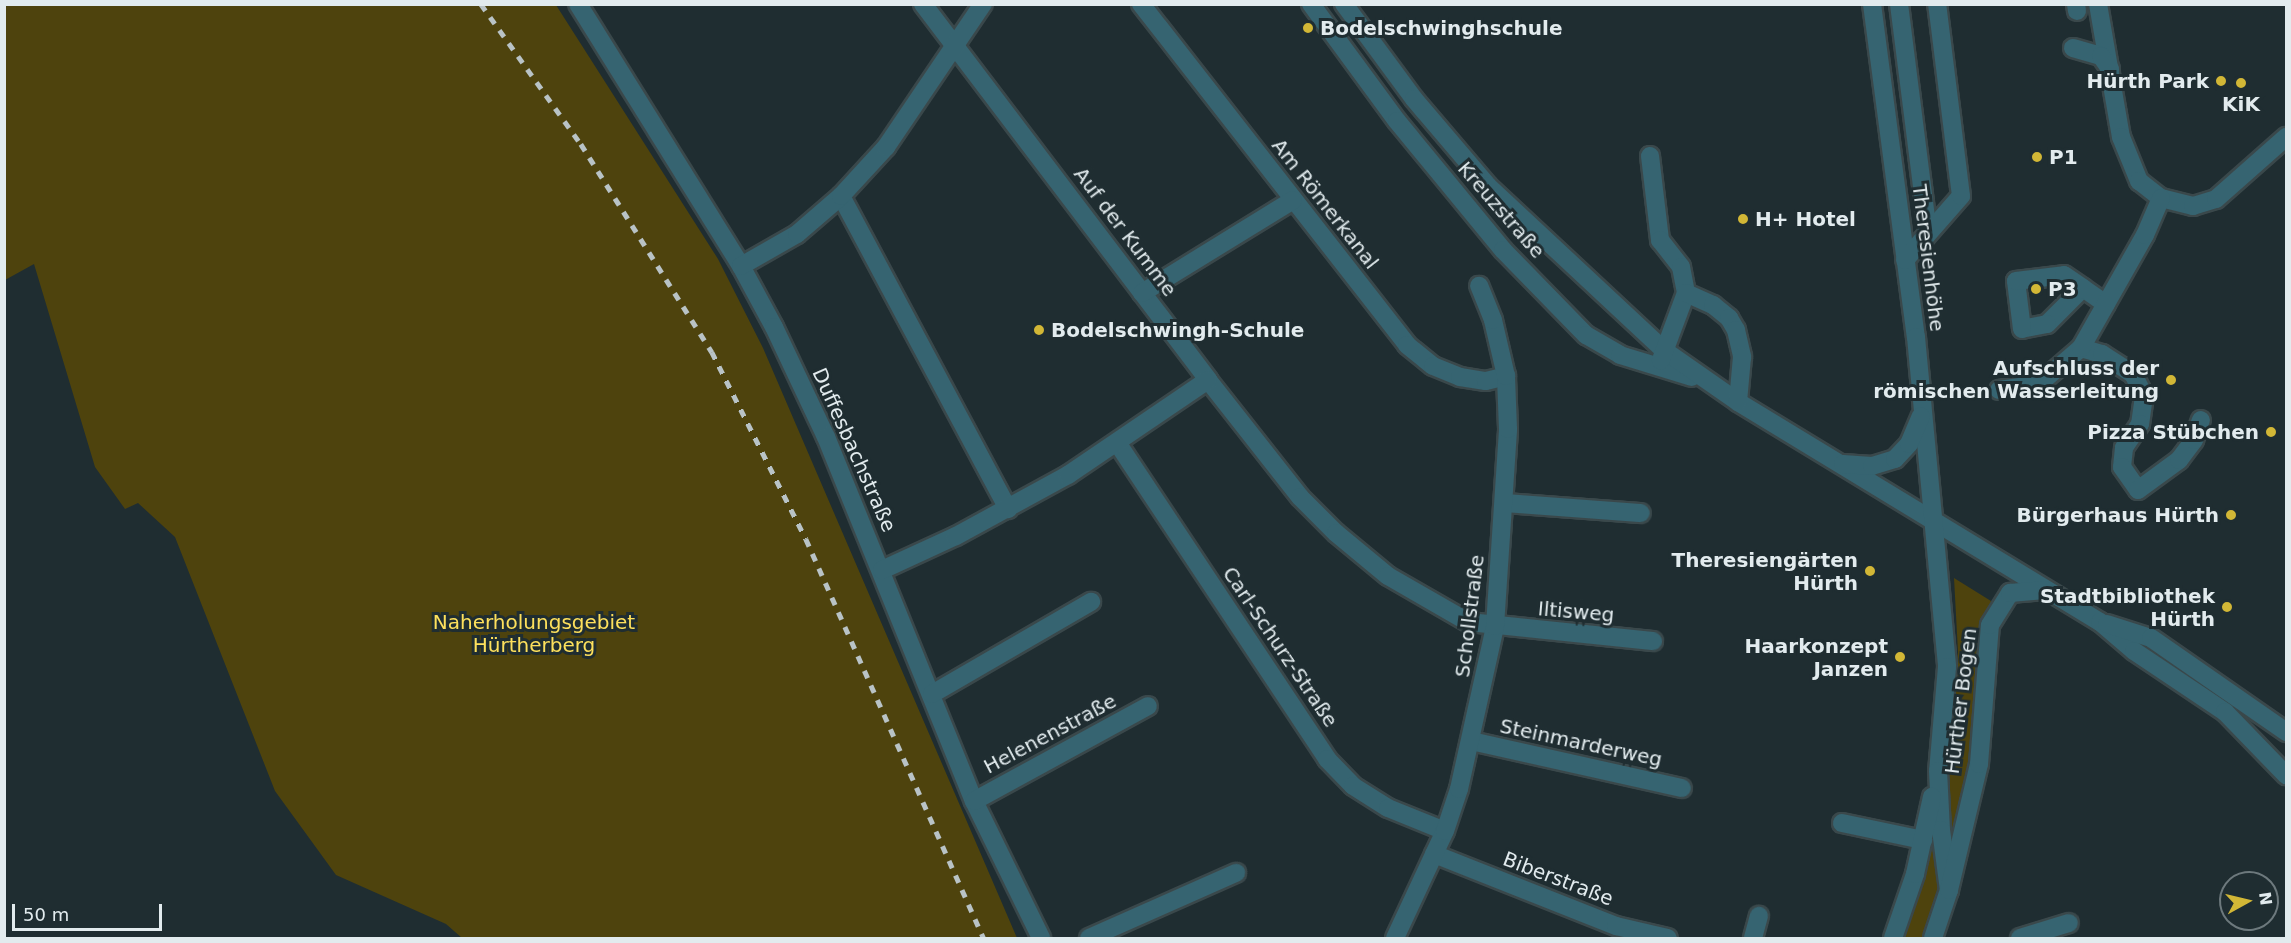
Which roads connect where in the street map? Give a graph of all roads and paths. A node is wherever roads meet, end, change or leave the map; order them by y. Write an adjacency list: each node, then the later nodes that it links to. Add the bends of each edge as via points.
1 (578, 4): 21 (street, Duffesbachstraße)
2 (923, 4): 11 (street, Auf der Kumme)
3 (982, 4): 11 (street)
4 (1141, 4): 18 (street, Am Römerkanal)
5 (1311, 4): 28 (street, Kreuzstraße, via 1397,121 1503,250 1586,335 1620,355)
6 (1344, 4): 28 (street, Kreuzstraße, via 1414,99 1488,186)
7 (1872, 4): 20 (street, Theresienhöhe)
8 (1899, 4): 19 (street)
9 (1937, 4): 19 (street, via 1962,196)
10 (2098, 4): 13 (street)
11 (954, 44): 16 (street, via 886,147); 24 (street, Auf der Kumme)
12 (2073, 48): 13 (street, via 2101,56)
13 (2110, 69): 17 (street, via 2121,137 2130,163 2139,181)
14 (2286, 136): 17 (street, via 2216,199 2193,206)
15 (1650, 156): 25 (street, via 1660,240 1681,267)
16 (841, 196): 21 (street, via 796,234); 38 (street)
17 (2161, 198): 26 (street)
18 (1293, 200): 24 (street); 29 (street, Am Römerkanal, via 1407,345 1433,366 1460,377 1486,381)
19 (1929, 232): 20 (street)
20 (1905, 260): 33 (street, Theresienhöhe)
21 (741, 266): 41 (street, Duffesbachstraße, via 826,436)
22 (1479, 286): 29 (street, Schollstraße, via 1493,320)
23 (2083, 288): 26 (street)
24 (1142, 293): 30 (street, Auf der Kumme)
25 (1686, 293): 28 (street); 32 (street, via 1713,305 1736,330 1742,357)
26 (2106, 304): 27 (street)
27 (2080, 348): 31 (street, via 2039,384); 34 (street, via 2108,357 2133,374 2144,396 2140,424 2124,448 2122,467 2138,490 2179,460 2194,440)
28 (1662, 359): 32 (street, Kreuzstraße)
29 (1506, 376): 37 (street, Schollstraße)
30 (1208, 380): 35 (street); 45 (street, Auf der Kumme, via 1300,496 1336,533 1388,576 1438,609 1468,622)
31 (1999, 390)
32 (1738, 402): 36 (street, Kreuzstraße)
33 (1922, 411): 36 (street, Kreuzstraße, via 1909,444 1895,459 1872,466); 40 (street, Theresienhöhe)
34 (2201, 420)
35 (1118, 444): 38 (street); 56 (street, Carl-Schurz-Straße, via 1327,759 1353,786 1388,808)
36 (1842, 464): 40 (street, Kreuzstraße)
37 (1504, 503): 39 (street); 45 (street, Schollstraße)
38 (1008, 509): 41 (street)
39 (1641, 513)
40 (1931, 518): 42 (street, Kreuzstraße); 51 (street, Hürther Bogen, via 1947,667)
41 (882, 570): 47 (street, Duffesbachstraße)
42 (2047, 590): 44 (street, Kreuzstraße); 60 (street, Hürther Bogen, via 2010,593 1990,625 1979,764)
43 (1091, 602): 47 (street)
44 (2100, 622): 49 (street, via 2151,638); 52 (street, via 2134,651 2224,712)
45 (1495, 626): 46 (street, Iltisweg); 50 (street, Schollstraße)
46 (1653, 641)
47 (932, 694): 54 (street, Duffesbachstraße)
48 (1148, 706): 54 (street, Helenenstraße)
49 (2286, 732)
50 (1470, 741): 53 (street, Steinmarderweg); 56 (street, Schollstraße)
51 (1938, 771): 57 (street, Hürther Bogen); 60 (street, Hürther Bogen)
52 (2286, 775)
53 (1682, 788)
54 (974, 801): 63 (street, Duffesbachstraße)
55 (1842, 823): 57 (street)
56 (1445, 831): 58 (street, Schollstraße)
57 (1923, 840): 68 (street, Hürther Bogen)
58 (1434, 854): 65 (street, Schollstraße); 66 (street, Biberstraße, via 1616,926)
59 (1236, 873): 64 (street)
60 (1949, 890): 69 (street, Hürther Bogen)
61 (1759, 916): 67 (street)
62 (2069, 923): 70 (street)
63 (1041, 939)
64 (1089, 939)
65 (1395, 939)
66 (1668, 939)
67 (1753, 939)
68 (1893, 939)
69 (1933, 939)
70 (2020, 939)

